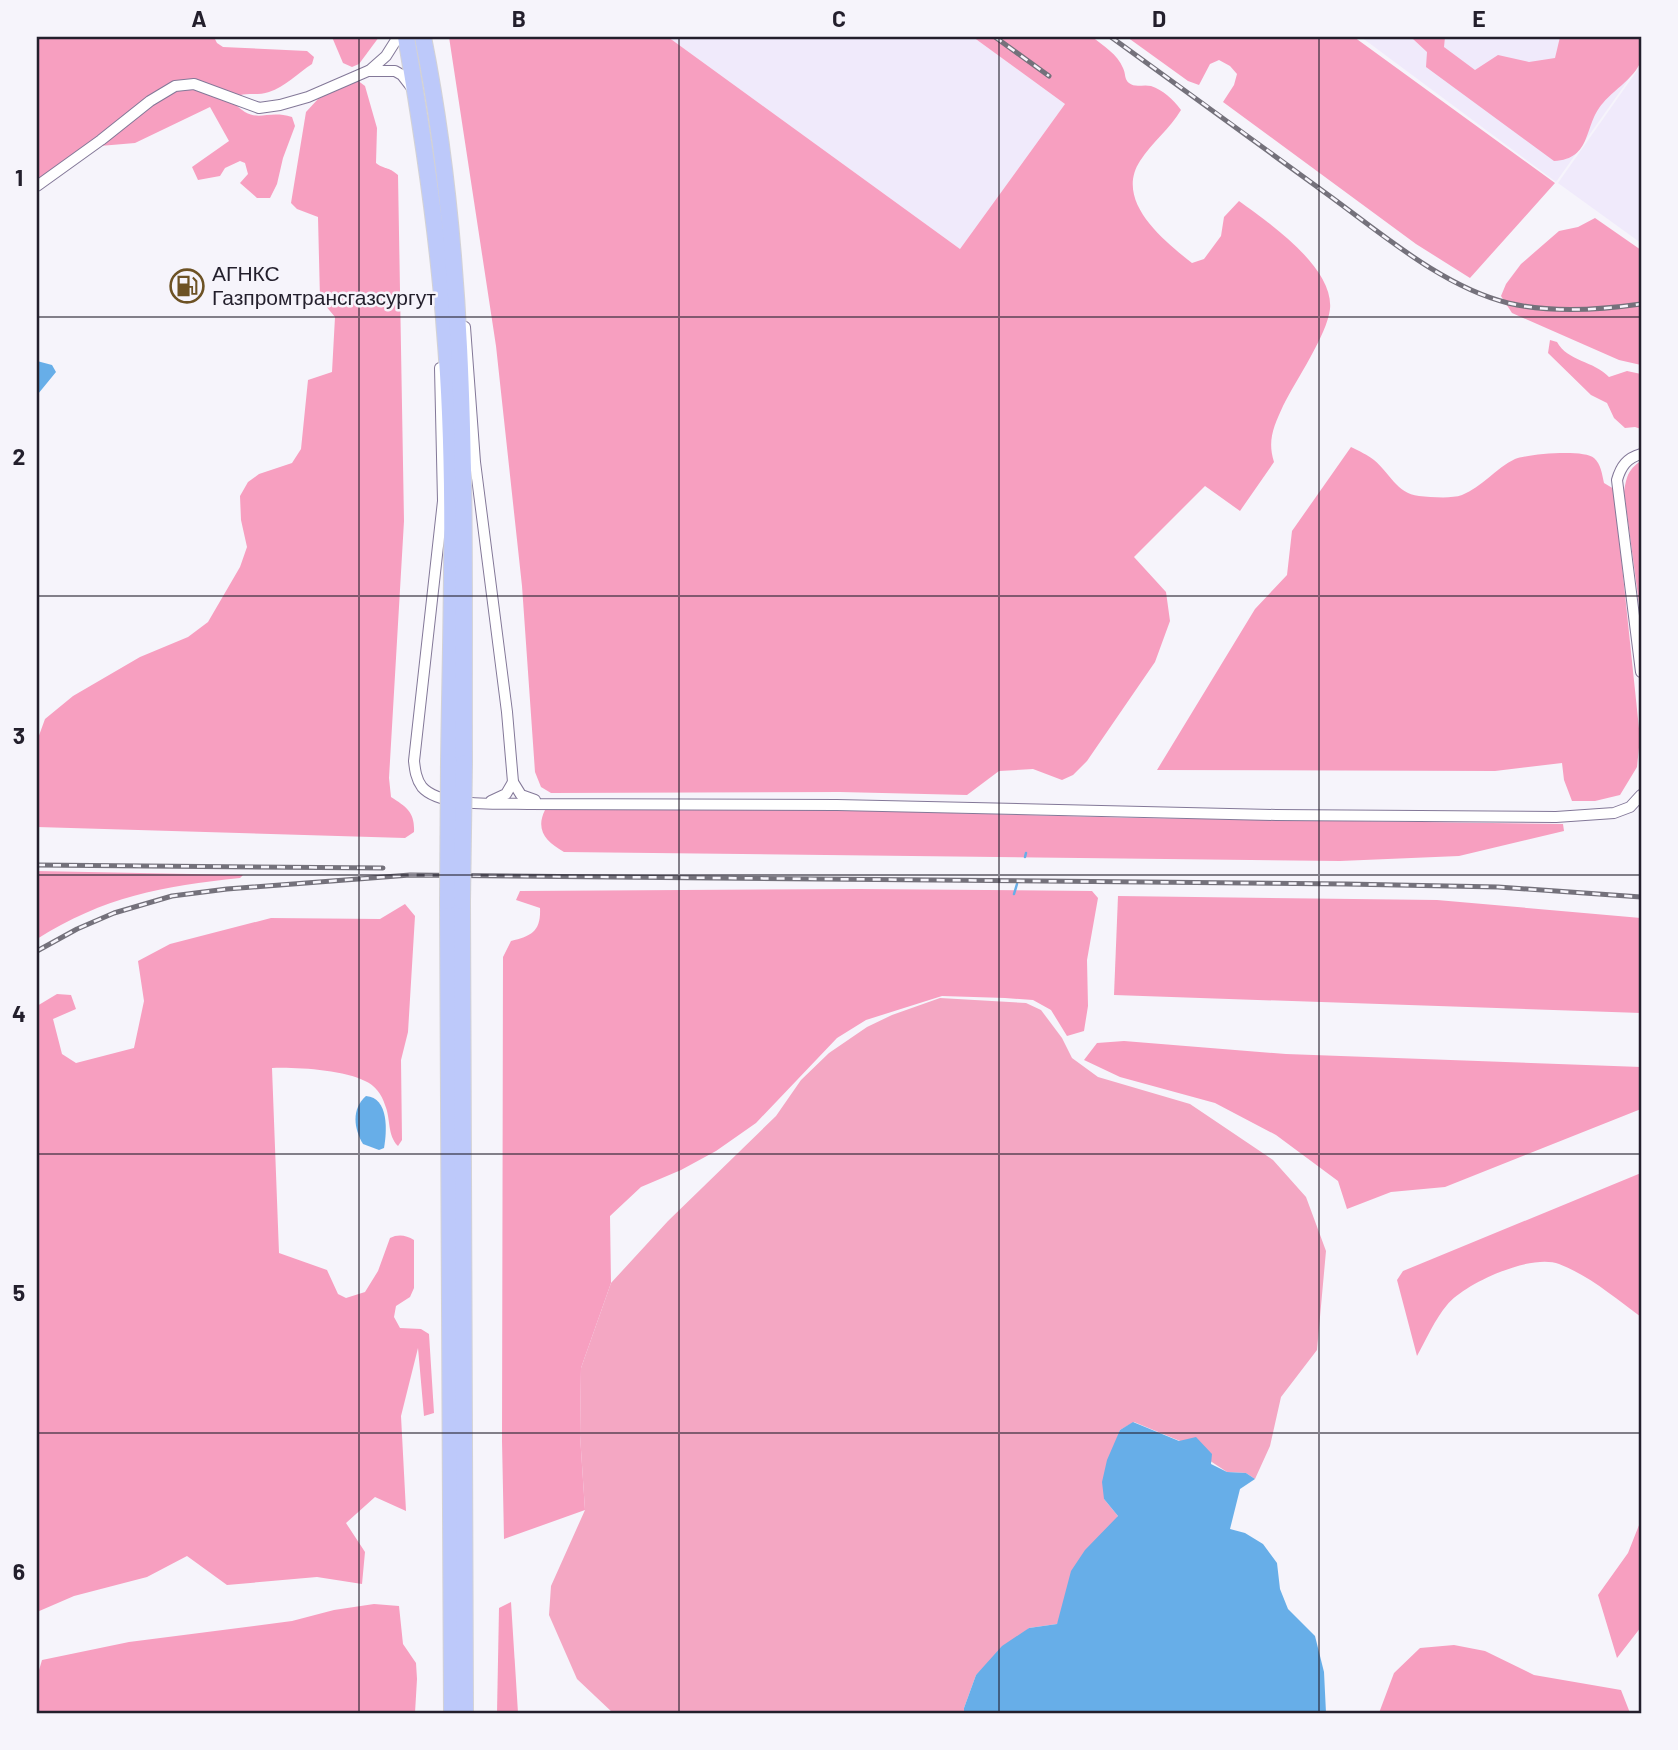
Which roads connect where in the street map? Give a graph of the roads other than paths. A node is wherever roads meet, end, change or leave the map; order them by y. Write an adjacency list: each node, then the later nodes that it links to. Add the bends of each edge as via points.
1 (398, 37): 4 (street, via 386,56)
2 (406, 37): 5 (main road)
3 (423, 37): 7 (main road, via 449,199)
4 (368, 71): 5 (street, via 395,71); 6 (street, via 308,97 268,107 250,106 194,84 175,86)
5 (416, 95): 7 (main road)
6 (37, 186)
7 (447, 259): 10 (street, via 465,320 475,463); 12 (street, via 443,501 414,761 418,781 430,793); 14 (main road, bridge, via 457,763)
8 (1641, 454): 9 (street, via 1621,467 1617,480)
9 (1641, 672)
10 (513, 782): 12 (street, via 502,797); 13 (street, via 526,799)
11 (1641, 795): 13 (street, via 1630,807 1615,813 1542,817)
12 (478, 802): 13 (street)
13 (567, 803)
14 (455, 901): 15 (main road); 16 (main road)
15 (452, 1713)
16 (465, 1713)

